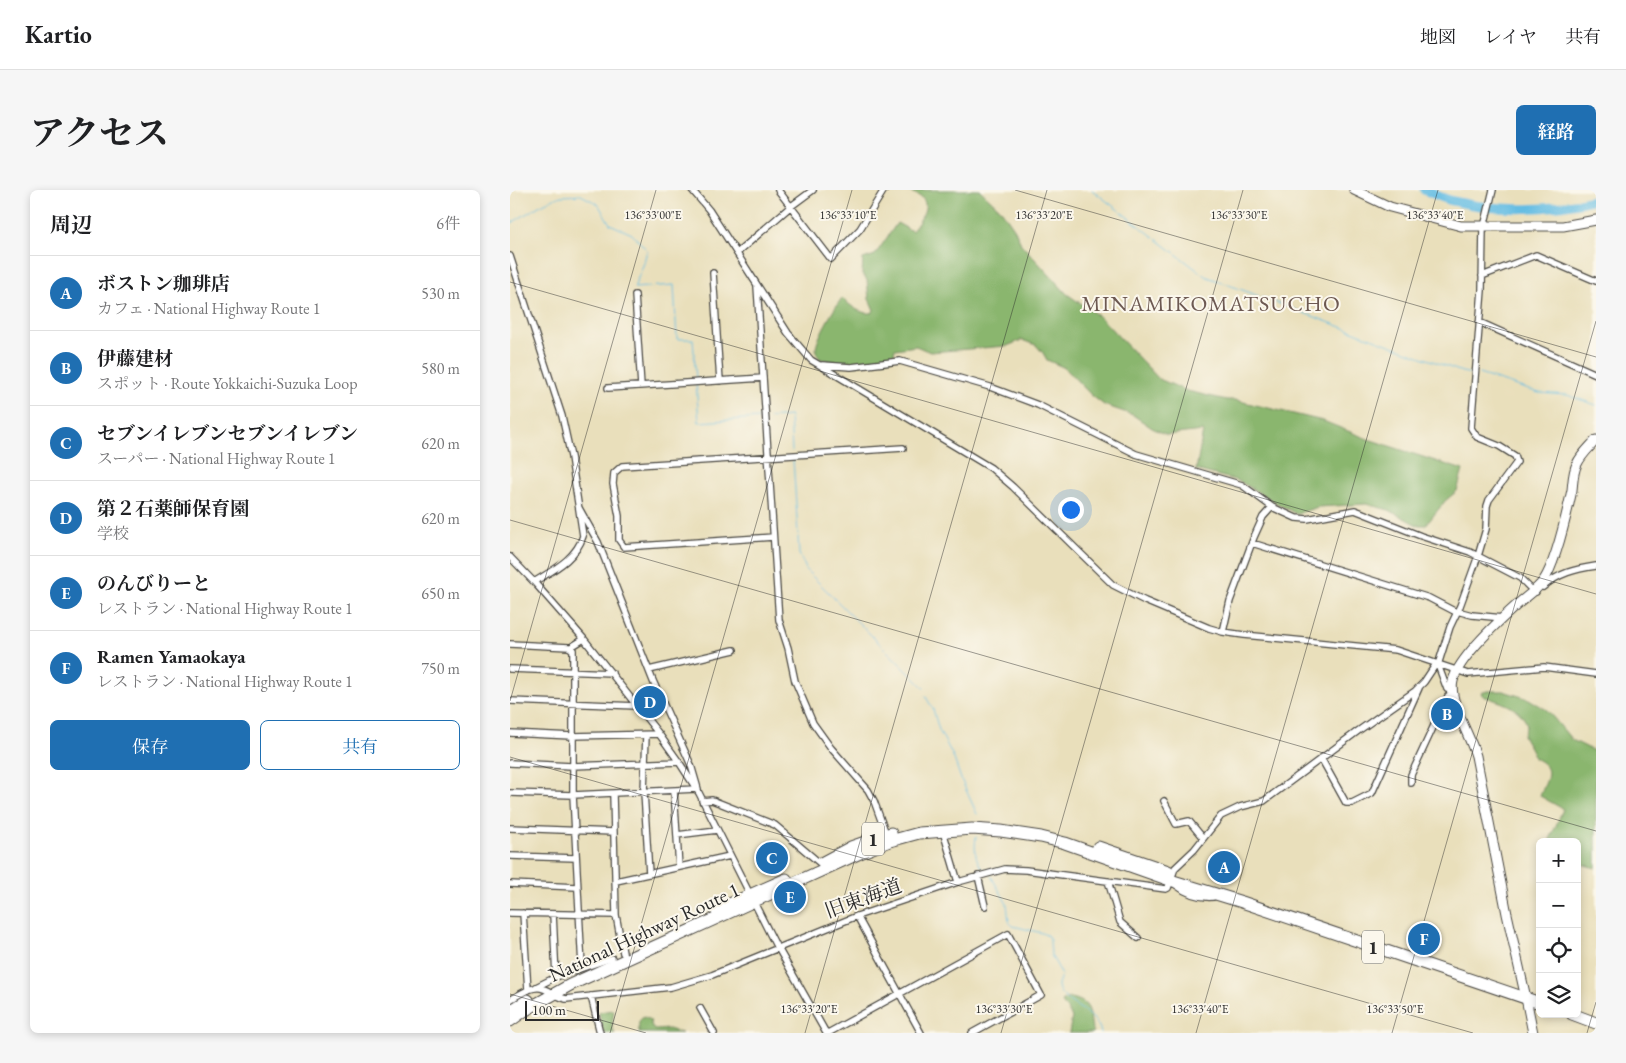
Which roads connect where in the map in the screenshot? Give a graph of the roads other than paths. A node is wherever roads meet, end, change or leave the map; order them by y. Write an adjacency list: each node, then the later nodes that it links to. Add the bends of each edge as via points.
1 (692, 190): 10 (street)
2 (778, 190): 7 (street)
3 (813, 190): 7 (street)
4 (884, 190): 7 (street, via 860,229 831,259)
5 (1354, 190): 9 (main road, via 1390,207 1425,218)
6 (1493, 191): 9 (street)
7 (790, 208): 10 (street)
8 (1596, 220): 9 (main road, via 1563,226)
9 (1484, 227): 13 (street)
10 (736, 253): 15 (street)
11 (510, 256): 27 (street, via 562,416)
12 (713, 273): 21 (street)
13 (1482, 276): 14 (street, via 1536,255); 17 (street)
14 (1596, 281)
15 (757, 286): 18 (street, via 788,333 804,353); 20 (street)
16 (635, 295): 22 (street)
17 (1479, 322): 19 (street); 31 (street, via 1472,431 1477,437 1515,456 1516,462 1487,506 1486,529)
18 (820, 365): 28 (street, via 851,367 900,361 990,387 1038,405 1136,454 1242,485); 38 (street, via 991,468 1120,590)
19 (1596, 374)
20 (763, 378): 21 (street); 26 (street)
21 (720, 381): 22 (street)
22 (641, 386): 23 (street)
23 (608, 388)
24 (1596, 440): 35 (main road, via 1578,462 1557,549 1543,581)
25 (903, 448): 26 (street)
26 (767, 457): 29 (street); 29 (street, via 622,466 614,473 613,484 619,516 619,540 624,547)
27 (578, 506): 34 (street, via 581,542 564,563); 45 (street, via 598,542)
28 (1272, 507): 30 (street, via 1263,517); 31 (street, via 1300,520 1355,510)
29 (773, 537): 78 (street, via 779,620 795,681 818,731 868,790)
30 (1252, 543): 36 (street, via 1429,598); 38 (street, via 1230,601)
31 (1478, 556): 35 (street, via 1520,578); 36 (street)
32 (510, 558): 34 (street)
33 (1596, 566): 35 (street, via 1565,572 1537,592)
34 (534, 582): 39 (street)
35 (1533, 591): 37 (main road)
36 (1457, 612): 37 (street); 43 (street)
37 (1503, 618): 46 (main road)
38 (1223, 632): 43 (street, via 1396,650)
39 (584, 639): 41 (street); 48 (street)
40 (510, 644): 41 (street)
41 (571, 648): 47 (street)
42 (734, 650): 45 (street)
43 (1437, 665): 46 (street); 50 (street); 51 (street, via 1447,689)
44 (510, 669): 47 (street)
45 (649, 670): 66 (street, via 691,766)
46 (1457, 670): 49 (street, via 1468,674 1544,667); 51 (main road)
47 (572, 672): 48 (street); 53 (street)
48 (612, 673): 54 (street)
49 (1596, 674)
50 (1420, 686): 59 (street); 59 (street, via 1372,793 1346,803)
51 (1452, 692): 64 (street, via 1420,754); 113 (main road, via 1476,756)
52 (510, 702): 53 (street)
53 (572, 704): 54 (street); 58 (street)
54 (637, 706): 57 (street)
55 (510, 733): 58 (street)
56 (646, 734): 57 (street); 58 (street); 62 (street)
57 (659, 734): 60 (street)
58 (572, 736): 63 (street)
59 (1321, 758): 81 (street, via 1264,801 1221,816)
60 (679, 762): 62 (street); 66 (street)
61 (510, 763): 63 (street)
62 (645, 764): 63 (street); 67 (street)
63 (572, 766): 70 (street)
64 (1411, 783)
65 (674, 790): 66 (street); 67 (street); 80 (street)
66 (697, 791): 71 (street)
67 (644, 792): 69 (street); 87 (street)
68 (510, 793): 70 (street)
69 (613, 794): 70 (street); 77 (street)
70 (573, 795): 74 (street)
71 (702, 801): 75 (street); 85 (street, via 712,800 775,826)
72 (1164, 801): 81 (street, via 1176,824 1189,821)
73 (510, 828): 74 (street)
74 (574, 830): 77 (street); 84 (street)
75 (717, 830): 80 (street); 83 (street)
76 (943, 831): 79 (highway, National Highway Route 1 / 1, via 1001,830); 85 (highway, National Highway Route 1 / 1, via 890,841); 92 (street)
77 (614, 832): 90 (street)
78 (886, 834): 79 (highway, National Highway Route 1 / 1, via 950,823 1002,824); 85 (highway, National Highway Route 1 / 1, via 839,853)
79 (1042, 834): 89 (highway, National Highway Route 1 / 1)
80 (677, 835): 86 (street)
81 (1203, 838): 89 (street, via 1175,868)
82 (510, 856): 84 (street)
83 (730, 856): 86 (street); 96 (street)
84 (576, 858): 94 (street)
85 (823, 866): 96 (highway, National Highway Route 1 / 1)
86 (679, 867): 87 (street)
87 (649, 874): 90 (street)
88 (978, 876): 91 (street, 旧東海道, via 1011,869); 92 (street, 旧東海道); 97 (street)
89 (1170, 880): 91 (street, 旧東海道, via 1160,888); 95 (highway, National Highway Route 1 / 1); 95 (street, via 1184,892 1205,898); 104 (highway, National Highway Route 1 / 1)
90 (616, 881): 102 (street)
91 (1108, 881): 105 (street, via 1120,922)
92 (958, 882): 103 (street, 旧東海道)
93 (510, 884): 94 (street)
94 (577, 887): 101 (street)
95 (1220, 896): 104 (highway, National Highway Route 1 / 1)
96 (752, 898): 106 (street); 107 (highway, National Highway Route 1 / 1); 111 (highway, National Highway Route 1 / 1)
97 (985, 906)
98 (510, 913): 99 (street)
99 (523, 914): 100 (street); 111 (street)
100 (553, 914): 101 (street); 110 (street)
101 (579, 915): 102 (street); 109 (street)
102 (616, 915): 107 (street)
103 (857, 916): 106 (street, 旧東海道); 112 (street)
104 (1328, 929): 113 (highway, National Highway Route 1 / 1)
105 (1138, 938)
106 (777, 948): 115 (street, 旧東海道, via 712,975 671,987); 127 (street)
107 (623, 953): 108 (highway, National Highway Route 1 / 1)
108 (612, 958): 109 (street); 111 (highway, National Highway Route 1 / 1)
109 (582, 967): 110 (street)
110 (556, 977): 111 (street)
111 (540, 990): 115 (street, 旧東海道, via 566,999); 116 (street); 120 (highway, National Highway Route 1 / 1); 123 (highway, National Highway Route 1 / 1)
112 (899, 993): 127 (street); 128 (street); 129 (street, via 1008,934 1041,995)
113 (1525, 994): 114 (highway, National Highway Route 1 / 1); 117 (highway, National Highway Route 1 / 1); 130 (main road)
114 (1536, 995)
115 (591, 996): 125 (street)
116 (510, 1000)
117 (1536, 1001)
118 (700, 1008): 126 (street)
119 (1581, 1010): 121 (highway)
120 (510, 1011)
121 (1596, 1016)
122 (1581, 1017): 124 (highway)
123 (510, 1021)
124 (1596, 1023)
125 (600, 1033)
126 (714, 1033)
127 (827, 1033)
128 (922, 1033)
129 (972, 1033)
130 (1533, 1033)

